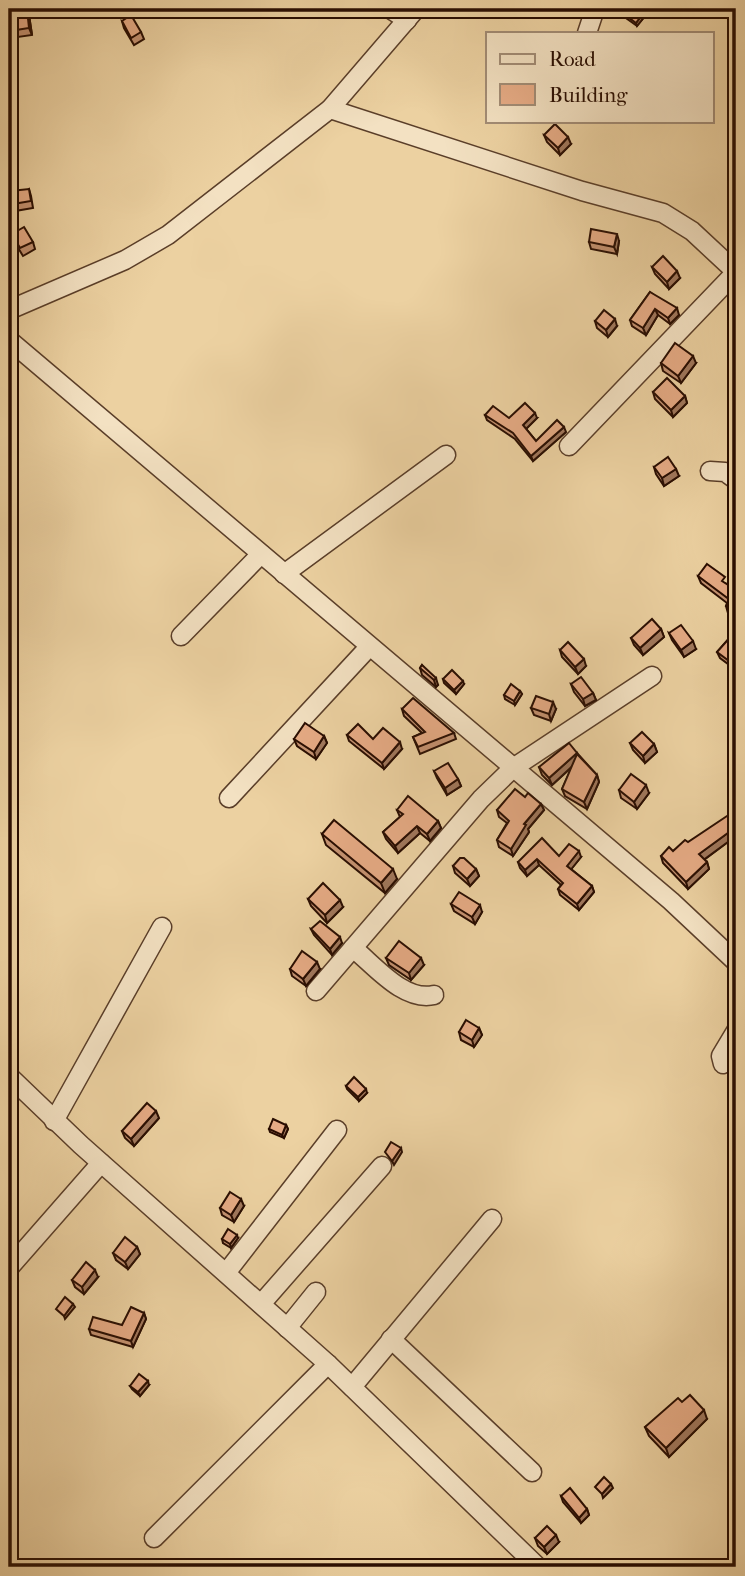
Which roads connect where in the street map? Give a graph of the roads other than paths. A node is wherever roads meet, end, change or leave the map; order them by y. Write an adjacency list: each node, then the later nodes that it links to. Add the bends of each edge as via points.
1 (390, 9): 3 (street)
2 (595, 9): 4 (street)
3 (411, 14): 5 (street)
4 (587, 32)
5 (330, 109): 6 (street, via 663,213 692,231); 7 (street, via 168,235 104,270)
6 (736, 272): 9 (street)
7 (9, 310)
8 (9, 340): 13 (street)
9 (569, 446)
10 (446, 455): 14 (street)
11 (710, 471): 12 (street, via 725,472)
12 (736, 480)
13 (261, 554): 14 (street); 15 (street)
14 (284, 574): 16 (street)
15 (181, 636)
16 (369, 647): 18 (street); 19 (street)
17 (652, 676): 18 (street)
18 (513, 768): 21 (street); 22 (street)
19 (229, 798)
20 (162, 927): 28 (street)
21 (353, 948): 23 (street); 24 (street, via 413,995)
22 (736, 962)
23 (316, 990)
24 (435, 995)
25 (736, 1031): 26 (street, via 721,1056)
26 (723, 1064)
27 (9, 1076): 28 (street)
28 (54, 1121): 30 (street)
29 (337, 1130): 34 (street)
30 (101, 1163): 33 (street); 34 (street)
31 (382, 1166): 36 (street)
32 (492, 1219): 38 (street)
33 (9, 1268)
34 (226, 1273): 36 (street)
35 (316, 1292): 37 (street)
36 (261, 1304): 37 (street)
37 (287, 1328): 39 (street)
38 (391, 1339): 40 (street); 41 (street)
39 (328, 1364): 40 (street); 42 (street)
40 (352, 1388): 43 (street)
41 (531, 1472)
42 (154, 1538)
43 (538, 1567)

